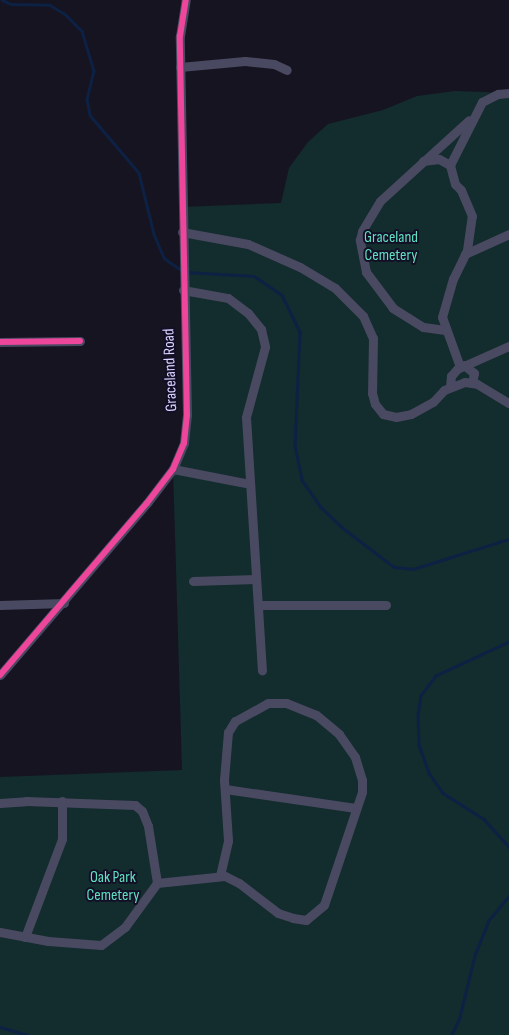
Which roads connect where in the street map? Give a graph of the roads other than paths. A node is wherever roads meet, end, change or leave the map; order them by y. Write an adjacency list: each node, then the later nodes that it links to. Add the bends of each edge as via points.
1 (186, 0): 2 (street, Graceland Road, via 180,36)
2 (180, 67): 3 (street, via 245,61 274,64); 8 (street, Graceland Road)
3 (287, 70)
4 (509, 94): 5 (street, via 491,96 482,102)
5 (473, 116): 6 (street); 7 (street)
6 (423, 161): 7 (street, via 431,158); 12 (street, via 380,200 362,230 360,252 366,272 393,308 423,327)
7 (450, 165): 10 (street, via 455,184 462,190 472,216)
8 (182, 232): 11 (street, Graceland Road); 18 (street, via 248,244 300,267 335,288 363,316 373,338 372,393 383,414 396,417 412,414 433,402)
9 (509, 234): 10 (street)
10 (465, 254): 12 (street, via 444,304)
11 (183, 290): 20 (street, Graceland Road, via 186,429); 21 (street, via 228,298 248,313 261,329 265,347 246,417)
12 (445, 330): 16 (street)
13 (80, 341): 14 (street)
14 (0, 342)
15 (509, 346): 16 (street)
16 (462, 366): 17 (street, via 474,373); 18 (street, via 451,376)
17 (472, 383): 18 (street); 19 (street)
18 (450, 386)
19 (509, 404)
20 (173, 469): 21 (street); 24 (street, Graceland Road)
21 (250, 484): 22 (street)
22 (256, 579): 23 (street); 26 (street)
23 (193, 581)
24 (64, 602): 25 (street); 29 (street, Graceland Road)
25 (0, 605)
26 (258, 605): 27 (street); 28 (street)
27 (386, 605)
28 (262, 670)
29 (0, 675)
30 (225, 789): 33 (street); 33 (street, via 225,750 228,732 235,720 268,703 286,703 316,715 339,734 355,757 362,792); 34 (street, via 228,841)
31 (62, 802): 32 (street); 35 (street, via 128,804 142,811); 37 (street, via 62,839)
32 (0, 803)
33 (356, 808): 34 (street, via 324,905 306,920 278,913 239,883)
34 (220, 876): 35 (street)
35 (157, 883): 37 (street, via 125,927 101,944 82,945)
36 (0, 932): 37 (street)
37 (25, 937)

